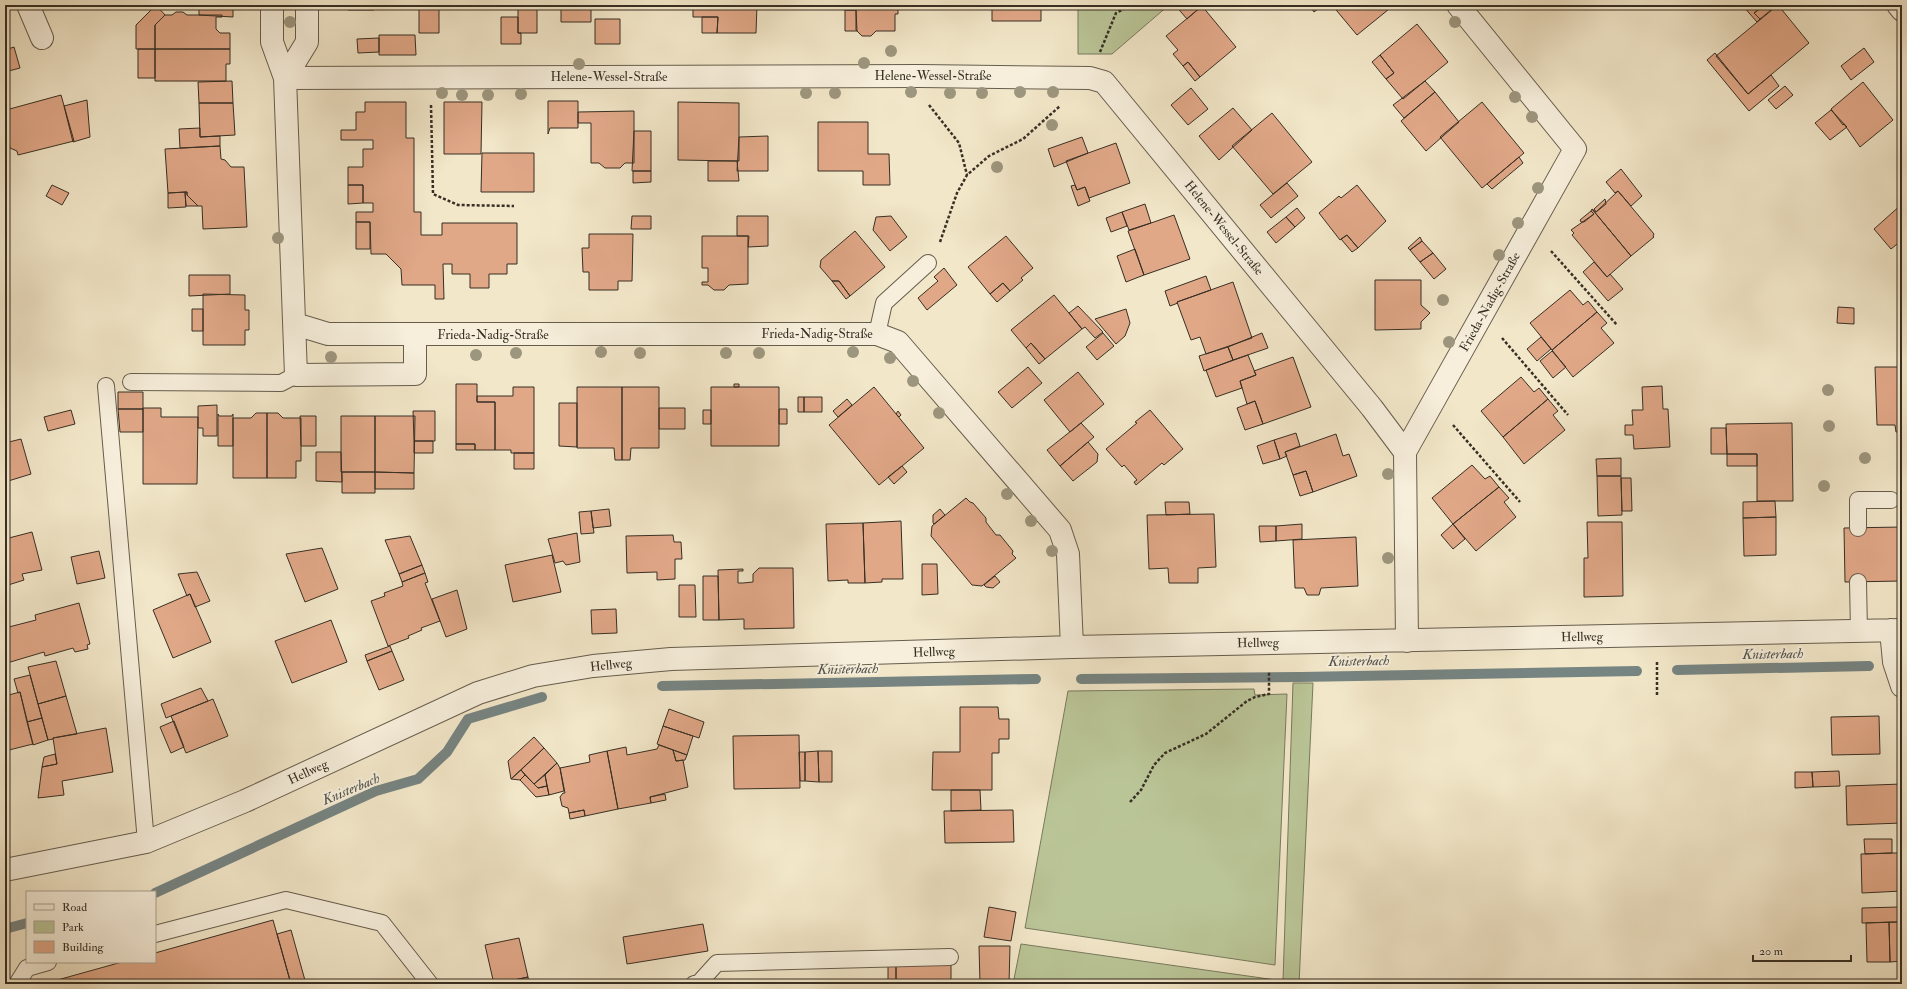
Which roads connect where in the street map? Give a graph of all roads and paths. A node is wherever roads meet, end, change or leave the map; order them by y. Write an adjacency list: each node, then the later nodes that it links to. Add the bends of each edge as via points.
1 (28, 5): 8 (street)
2 (272, 5): 10 (street, via 272,42)
3 (307, 5): 10 (street, via 307,42)
4 (1132, 5): 12 (path, via 1116,13)
5 (1458, 5): 15 (street, Frieda-Nadig-Straße, via 1575,149)
6 (1898, 5): 7 (street)
7 (1902, 10)
8 (42, 38)
9 (920, 76): 11 (street, Helene-Wessel-Straße); 12 (street, Helene-Wessel-Straße); 13 (path, via 921,94 959,143)
10 (285, 78): 11 (street, Helene-Wessel-Straße); 18 (street)
11 (431, 78): 14 (path, via 433,194 458,205)
12 (1090, 78): 13 (path, via 1023,139 989,156); 27 (street, Helene-Wessel-Straße, via 1104,82 1367,402)
13 (967, 175): 16 (path, via 957,193 943,236)
14 (514, 206)
15 (1527, 235): 17 (street, Frieda-Nadig-Straße); 19 (path, via 1546,244)
16 (928, 264): 20 (lane, via 884,303)
17 (1479, 322): 25 (street, Frieda-Nadig-Straße); 26 (path, via 1497,332)
18 (295, 324): 21 (street, Frieda-Nadig-Straße, via 328,334); 22 (street)
19 (1617, 325)
20 (877, 334): 21 (street, Frieda-Nadig-Straße); 35 (street, Frieda-Nadig-Straße, via 898,342 1060,530 1068,554)
21 (415, 335): 22 (street, via 415,374)
22 (296, 376): 23 (lane, via 281,383)
23 (132, 382)
24 (106, 386): 41 (lane)
25 (1430, 408): 27 (street, Frieda-Nadig-Straße); 29 (path, via 1448,420)
26 (1568, 415)
27 (1405, 452): 34 (street)
28 (1891, 500): 30 (lane, via 1858,500)
29 (1520, 502)
30 (1858, 528)
31 (1858, 582): 33 (lane)
32 (1897, 630): 33 (street, Hellweg); 38 (street, via 1894,662)
33 (1859, 632): 34 (street, Hellweg)
34 (1407, 641): 35 (street, Hellweg)
35 (1072, 647): 41 (street, Hellweg, via 671,659 593,666 533,676 478,693 244,801)
36 (1268, 663): 40 (path, via 1269,694 1255,697 1206,734 1165,753)
37 (1657, 683): 39 (path)
38 (1902, 686)
39 (1657, 697)
40 (1130, 802)
41 (146, 842): 42 (street, Hellweg)
42 (5, 870)
43 (156, 934): 47 (lane, via 286,900 382,924)
44 (950, 957): 48 (lane, via 717,963 699,983)
45 (44, 963): 46 (lane, via 27,968)
46 (17, 984)
47 (430, 984)
48 (694, 984)

